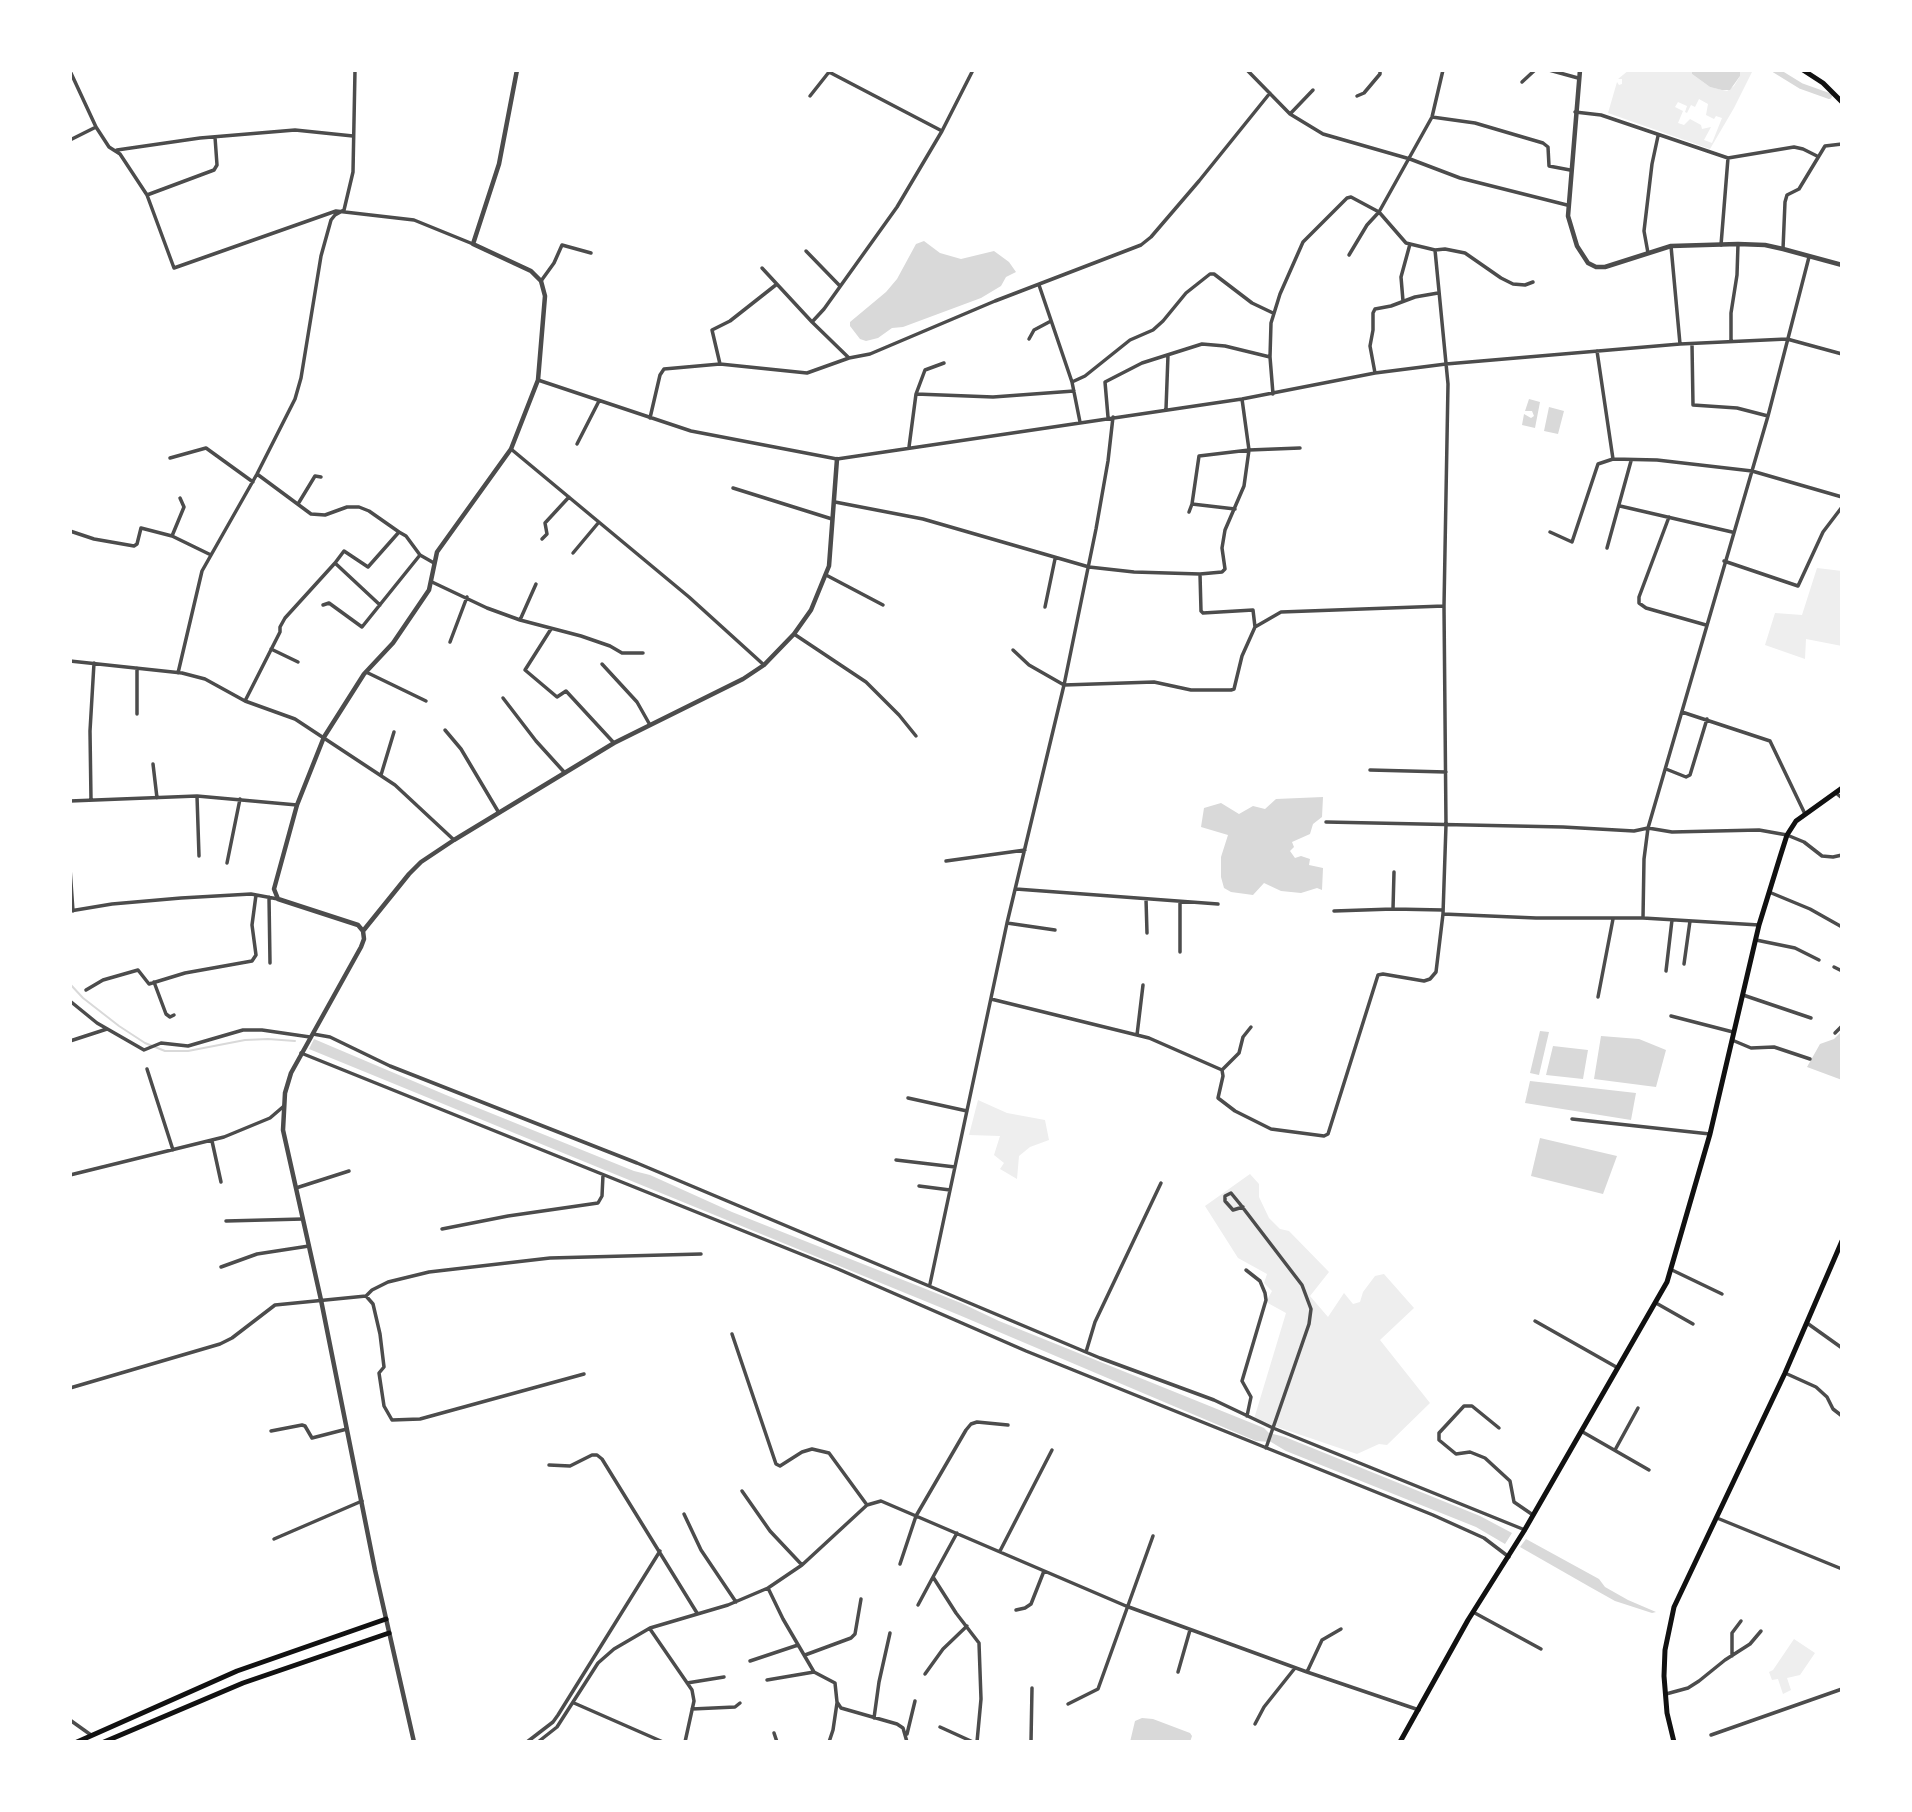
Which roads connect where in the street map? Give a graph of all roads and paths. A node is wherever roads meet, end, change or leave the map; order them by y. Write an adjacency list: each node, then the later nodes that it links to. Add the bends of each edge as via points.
1 (355, 70): 24 (street)
2 (517, 70): 38 (street, via 499,164)
3 (973, 70): 23 (street)
4 (1247, 70): 15 (street)
5 (1380, 70): 17 (street)
6 (1443, 70): 21 (street)
7 (1535, 70): 13 (street)
8 (1549, 70): 12 (street)
9 (1580, 70): 12 (street)
10 (1803, 70): 18 (main road)
11 (70, 71): 22 (street)
12 (1578, 78): 19 (street)
13 (1522, 82)
14 (1313, 90): 20 (street)
15 (1270, 93): 20 (street); 56 (street, via 1151,237)
16 (810, 96): 23 (street, via 829,72)
17 (1357, 96)
18 (1841, 100)
19 (1575, 112): 25 (street, via 1601,115); 33 (street)
20 (1290, 114): 32 (street, via 1323,134)
21 (1432, 117): 32 (street); 33 (street, via 1544,143 1549,166)
22 (96, 127): 27 (street); 29 (street)
23 (942, 131): 55 (street, via 897,207)
24 (353, 136): 26 (street, via 295,130); 36 (street, via 353,172)
25 (1658, 136): 31 (street); 47 (street, via 1644,231)
26 (215, 137): 29 (street); 34 (street, via 214,170)
27 (70, 140)
28 (1842, 144): 30 (street, via 1827,145)
29 (115, 150): 34 (street)
30 (1817, 156): 31 (street, via 1794,147); 43 (street, via 1799,189 1786,198)
31 (1728, 158): 41 (street)
32 (1410, 159): 35 (street, via 1460,178); 37 (street)
33 (1570, 170): 35 (street)
34 (147, 195): 36 (street, via 176,268)
35 (1567, 205): 47 (street, via 1574,239 1588,263 1605,267)
36 (344, 210): 38 (street, via 414,220); 98 (street, via 331,220 321,256 295,399)
37 (1379, 212): 39 (street); 48 (street); 59 (street, via 1347,198 1303,242)
38 (473, 244): 52 (street, via 531,271)
39 (1410, 244): 44 (street); 58 (street, via 1401,277)
40 (1738, 244): 41 (street); 43 (street); 64 (street)
41 (1721, 245): 42 (street)
42 (1671, 246): 47 (street); 65 (street)
43 (1783, 249): 49 (street)
44 (1435, 250): 53 (street, via 1465,253 1513,284); 57 (street)
45 (806, 251): 55 (street)
46 (591, 253): 52 (street, via 562,245)
47 (1648, 253)
48 (1349, 255)
49 (1809, 257): 50 (street); 63 (street)
50 (1842, 265)
51 (762, 268): 54 (street)
52 (541, 281): 76 (street, via 545,296)
53 (1534, 282)
54 (777, 284): 61 (street); 73 (street, via 712,330)
55 (839, 285): 61 (street)
56 (1039, 285): 60 (street); 71 (street, via 870,354)
57 (1438, 293): 58 (street); 74 (street)
58 (1404, 301): 75 (street, via 1373,313 1370,346)
59 (1273, 313): 70 (street); 77 (street, via 1214,274 1205,275 1153,330)
60 (1051, 321): 62 (street, via 1034,330); 77 (street)
61 (812, 322): 71 (street)
62 (1029, 339)
63 (1787, 339): 64 (street); 69 (street); 84 (street)
64 (1731, 342): 66 (street)
65 (1680, 344): 66 (street); 67 (street)
66 (1692, 344): 84 (street, via 1693,405)
67 (1598, 351): 74 (street); 95 (street)
68 (1168, 354): 70 (street, via 1202,344); 83 (street); 85 (street, via 1105,382)
69 (1842, 354)
70 (1270, 357): 80 (street)
71 (849, 358): 73 (street, via 807,373)
72 (944, 363): 79 (street, via 925,370)
73 (720, 364): 86 (street, via 664,369)
74 (1446, 364): 75 (street); 138 (street)
75 (1375, 373): 80 (street)
76 (538, 380): 82 (street); 91 (street)
77 (1072, 382): 78 (street)
78 (1074, 391): 79 (street, via 993,397); 87 (street)
79 (916, 394): 89 (street)
80 (1273, 394): 81 (street)
81 (1242, 399): 83 (street); 92 (street)
82 (599, 401): 86 (street); 88 (street)
83 (1166, 409): 85 (street)
84 (1768, 416): 97 (street)
85 (1110, 417): 87 (street); 129 (street, via 1108,461)
86 (650, 418): 94 (street, via 691,431)
87 (1080, 422): 89 (street)
88 (577, 444)
89 (909, 448): 94 (street)
90 (1300, 448): 92 (street)
91 (511, 449): 102 (street); 128 (street, via 437,552)
92 (1249, 450): 107 (street, via 1199,456); 110 (street)
93 (170, 458): 100 (street, via 206,448)
94 (837, 458): 105 (street)
95 (1613, 459): 96 (street); 117 (street, via 1598,464 1572,542)
96 (1631, 461): 97 (street); 108 (street)
97 (1752, 471): 103 (street); 118 (street)
98 (257, 474): 100 (street); 106 (street)
99 (321, 477): 106 (street, via 315,476)
100 (253, 482): 123 (street)
101 (733, 488): 113 (street)
102 (569, 497): 114 (street); 120 (street, via 545,523 547,534)
103 (1842, 497)
104 (180, 498): 119 (street, via 184,507)
105 (835, 502): 113 (street); 125 (street, via 923,519)
106 (298, 504): 116 (street, via 316,515 359,507)
107 (1192, 504): 110 (street); 111 (street)
108 (1620, 506): 112 (street); 121 (street)
109 (1842, 507): 126 (street, via 1824,532 1798,586)
110 (1235, 509): 130 (street, via 1223,542 1225,571)
111 (1189, 512)
112 (1669, 517): 118 (street); 141 (street, via 1639,603)
113 (834, 520): 131 (street)
114 (599, 522): 122 (street); 153 (street)
115 (70, 531): 119 (street, via 134,546 141,528)
116 (399, 532): 124 (street); 127 (street, via 368,567 344,551)
117 (1550, 532)
118 (1732, 532): 126 (street)
119 (172, 536): 123 (street)
120 (542, 539)
121 (1607, 548)
122 (573, 553)
123 (211, 555): 156 (street, via 195,596)
124 (420, 555): 128 (street); 137 (street)
125 (1055, 559): 129 (street); 139 (street)
126 (1724, 561): 141 (street)
127 (335, 563): 137 (street); 146 (street, via 285,618)
128 (434, 563): 132 (street)
129 (1088, 567): 130 (street); 157 (street)
130 (1200, 574): 142 (street, via 1203,613 1252,610)
131 (826, 575): 136 (street); 144 (street, via 811,610)
132 (432, 582): 134 (street); 155 (street, via 409,622)
133 (536, 584): 140 (street)
134 (467, 597): 140 (street); 145 (street)
135 (323, 605): 137 (street, via 329,603 360,627)
136 (883, 605)
137 (380, 606)
138 (1444, 606): 142 (street, via 1280,612); 173 (street)
139 (1045, 607)
140 (520, 620): 143 (street)
141 (1706, 625): 161 (street)
142 (1255, 627): 157 (street, via 1234,689 1191,690 1154,682)
143 (551, 629): 148 (street, via 622,653); 169 (street, via 525,670 557,697 566,691)
144 (794, 634): 153 (street); 167 (street, via 866,682)
145 (450, 642)
146 (271, 649): 150 (street); 159 (street)
147 (1013, 650): 157 (street)
148 (643, 653)
149 (70, 661): 151 (street)
150 (298, 662)
151 (94, 663): 154 (street); 182 (street)
152 (602, 664): 164 (street, via 637,702)
153 (764, 665): 164 (street)
154 (137, 668): 156 (street); 162 (street)
155 (366, 672): 160 (street); 168 (street)
156 (178, 673): 159 (street, via 205,679)
157 (1064, 685): 192 (street)
158 (503, 698): 174 (street)
159 (245, 701): 168 (street, via 295,719)
160 (426, 701)
161 (1682, 712): 163 (street); 171 (street)
162 (137, 714)
163 (1707, 719): 171 (street, via 1690,775); 186 (street, via 1770,741)
164 (650, 725): 169 (street)
165 (445, 730): 185 (street)
166 (394, 732): 175 (street)
167 (916, 736)
168 (324, 737): 175 (street); 184 (street)
169 (614, 743): 174 (street)
170 (153, 764): 180 (street)
171 (1665, 769): 189 (street)
172 (1370, 770): 173 (street)
173 (1446, 772): 188 (street)
174 (565, 773): 185 (street)
175 (381, 775): 191 (street)
176 (1842, 788): 177 (main road)
177 (1836, 793): 179 (street); 186 (main road)
178 (197, 796): 180 (street); 181 (street); 194 (street)
179 (1842, 797)
180 (157, 798): 182 (street)
181 (240, 799): 184 (street); 196 (street)
182 (91, 800): 183 (street)
183 (70, 801)
184 (297, 805): 203 (street, via 274,889)
185 (499, 813): 191 (street)
186 (1805, 814): 190 (main road)
187 (1326, 822): 188 (street)
188 (1446, 825): 189 (street); 210 (street)
189 (1648, 828): 190 (street, via 1672,832 1759,830); 211 (street)
190 (1787, 835): 193 (street, via 1822,856); 200 (main road)
191 (454, 840): 219 (street, via 408,874)
192 (1025, 850): 195 (street); 199 (street)
193 (1842, 855)
194 (199, 856)
195 (946, 861)
196 (227, 863)
197 (70, 868): 208 (street)
198 (1394, 872): 207 (street)
199 (1016, 888): 204 (street); 215 (street)
200 (1769, 892): 216 (main road); 217 (street)
201 (256, 895): 202 (street); 208 (street); 229 (street, via 252,925 256,955 252,961)
202 (269, 897): 203 (street); 224 (street)
203 (278, 899): 219 (street, via 358,925)
204 (1146, 899): 205 (street); 220 (street)
205 (1180, 901): 206 (street); 222 (street)
206 (1218, 904)
207 (1393, 909): 209 (street); 210 (street)
208 (71, 911)
209 (1334, 911)
210 (1443, 912): 212 (street); 252 (street, via 1434,976 1424,981 1383,974 1377,978 1328,1134 1318,1137 1271,1129 1235,1111 1218,1098)
211 (1643, 918): 212 (street); 213 (street)
212 (1613, 919): 233 (street)
213 (1672, 920): 214 (street); 227 (street)
214 (1690, 921): 216 (street); 225 (street)
215 (1007, 923): 218 (street); 234 (street)
216 (1759, 925): 221 (main road)
217 (1842, 927)
218 (1055, 930)
219 (363, 931): 245 (street, via 360,947)
220 (1146, 933)
221 (1756, 940): 223 (street, via 1795,948); 232 (main road)
222 (1180, 952)
223 (1819, 960)
224 (270, 962)
225 (1684, 964)
226 (1834, 967): 228 (street)
227 (1666, 971)
228 (1842, 971)
229 (154, 982): 231 (street, via 148,984 138,970); 237 (street, via 166,1014)
230 (1143, 985): 246 (street)
231 (86, 990)
232 (1743, 995): 239 (street); 243 (main road)
233 (1598, 998)
234 (991, 999): 246 (street); 255 (street)
235 (70, 1001): 236 (street)
236 (73, 1006): 242 (street)
237 (174, 1016)
238 (1671, 1016): 243 (street)
239 (1811, 1018)
240 (1842, 1026): 244 (street)
241 (1251, 1027): 252 (street, via 1242,1037 1239,1053)
242 (107, 1029): 245 (street, via 144,1050 160,1043 188,1046 252,1030); 248 (street)
243 (1733, 1033): 247 (main road)
244 (1835, 1033)
245 (311, 1035): 249 (street); 281 (street, via 330,1037 390,1066)
246 (1138, 1035): 252 (street)
247 (1732, 1040): 250 (street); 257 (main road)
248 (70, 1041)
249 (302, 1053): 254 (street, via 291,1073); 264 (street)
250 (1810, 1059)
251 (147, 1069): 259 (street)
252 (1222, 1070)
253 (908, 1098): 255 (street)
254 (284, 1106): 258 (street, via 270,1118); 268 (street, via 283,1130)
255 (967, 1111): 261 (street)
256 (1572, 1119): 257 (street)
257 (1710, 1134): 279 (main road)
258 (212, 1141): 259 (street); 265 (street)
259 (173, 1150): 263 (street)
260 (896, 1160): 261 (street)
261 (955, 1167): 269 (street)
262 (349, 1171): 268 (street)
263 (70, 1175)
264 (603, 1175): 273 (street, via 598,1203); 305 (street)
265 (221, 1182)
266 (1161, 1184): 291 (street)
267 (919, 1186): 269 (street)
268 (296, 1188): 271 (street)
269 (950, 1190): 281 (street)
270 (1243, 1207): 270 (street, via 1231,1193 1225,1196 1233,1210); 302 (street, via 1302,1285 1311,1309)
271 (303, 1219): 272 (street); 275 (street)
272 (226, 1221)
273 (442, 1229)
274 (1842, 1241): 277 (main road)
275 (309, 1246): 278 (street, via 257,1254); 284 (street)
276 (701, 1254): 283 (street, via 550,1258 429,1272 388,1282)
277 (1839, 1260): 287 (main road)
278 (221, 1267)
279 (1672, 1269): 282 (street); 285 (main road)
280 (1246, 1270): 297 (street, via 1260,1281 1266,1300 1242,1381 1251,1396)
281 (930, 1284): 291 (street)
282 (1722, 1294)
283 (366, 1296): 284 (street); 294 (street, via 373,1304 380,1334 384,1367 379,1373 384,1406 392,1420 420,1419)
284 (320, 1300): 295 (street, via 275,1305 220,1344); 301 (street)
285 (1656, 1303): 288 (street); 292 (main road)
286 (1535, 1321): 292 (street)
287 (1807, 1323): 290 (street); 293 (main road)
288 (1693, 1324)
289 (732, 1334): 312 (street, via 776,1464 813,1449 829,1453)
290 (1842, 1348)
291 (1086, 1352): 297 (street)
292 (1618, 1368): 304 (main road)
293 (1784, 1373): 298 (street, via 1816,1387); 316 (main road)
294 (584, 1374)
295 (70, 1388)
296 (1638, 1408): 307 (street)
297 (1247, 1416): 302 (street)
298 (1842, 1416)
299 (1008, 1425): 315 (street, via 971,1424)
300 (1499, 1428): 314 (street, via 1472,1406 1464,1406 1438,1433 1439,1440 1456,1454 1470,1452 1485,1458 1510,1481 1514,1502)
301 (347, 1429): 303 (street, via 312,1438 302,1425); 311 (street)
302 (1273, 1430): 305 (street); 317 (street)
303 (271, 1431)
304 (1581, 1431): 307 (street); 314 (main road)
305 (1267, 1446): 323 (street, via 1485,1538)
306 (1052, 1450): 322 (street)
307 (1615, 1450): 309 (street)
308 (549, 1465): 321 (street, via 570,1466 597,1455)
309 (1649, 1470)
310 (742, 1491): 325 (street)
311 (362, 1501): 320 (street); 337 (street)
312 (867, 1505): 315 (street, via 881,1501); 325 (street)
313 (684, 1514): 331 (street, via 701,1550)
314 (1534, 1515): 317 (main road)
315 (916, 1516): 318 (street); 324 (street)
316 (1715, 1517): 326 (street); 361 (main road, via 1674,1606 1665,1650)
317 (1525, 1530): 323 (main road)
318 (957, 1534): 322 (street); 328 (street)
319 (1153, 1536): 333 (street)
320 (274, 1539)
321 (660, 1551): 336 (street); 380 (street, via 558,1715)
322 (999, 1551): 327 (street)
323 (1508, 1557): 335 (main road)
324 (900, 1564)
325 (802, 1565): 329 (street)
326 (1842, 1569)
327 (1044, 1570): 333 (street); 334 (street, via 1031,1604)
328 (933, 1577): 332 (street); 339 (street)
329 (768, 1588): 331 (street); 346 (street)
330 (861, 1599): 348 (street, via 851,1638)
331 (736, 1602): 336 (street)
332 (918, 1605)
333 (1126, 1605): 342 (street); 366 (street, via 1098,1689)
334 (1016, 1610)
335 (1473, 1612): 347 (street); 368 (main road)
336 (697, 1614): 340 (street)
337 (386, 1619): 344 (street); 374 (main road, via 237,1671)
338 (1741, 1621): 349 (street, via 1732,1633)
339 (967, 1626): 355 (street); 389 (street, via 981,1654)
340 (650, 1628): 358 (street); 364 (street, via 607,1655)
341 (1341, 1629): 354 (street, via 1322,1640)
342 (1190, 1630): 351 (street); 353 (street)
343 (1761, 1631): 349 (street)
344 (389, 1633): 378 (main road, via 243,1682); 379 (street)
345 (890, 1633): 369 (street)
346 (798, 1645): 348 (street); 350 (street)
347 (1541, 1649)
348 (804, 1655): 352 (street)
349 (1732, 1656): 361 (street, via 1694,1685)
350 (750, 1661)
351 (1295, 1668): 354 (street); 371 (street)
352 (814, 1672): 357 (street); 363 (street, via 835,1684)
353 (1178, 1672)
354 (1307, 1672): 368 (street)
355 (925, 1674)
356 (724, 1677): 358 (street)
357 (767, 1679)
358 (687, 1683): 367 (street, via 694,1696)
359 (1032, 1688): 390 (street)
360 (1842, 1689): 375 (street)
361 (1666, 1694): 392 (main road)
362 (915, 1701): 376 (street)
363 (837, 1702): 369 (street, via 841,1708); 387 (street)
364 (574, 1703): 381 (street, via 557,1727); 382 (street)
365 (740, 1703): 367 (street)
366 (1068, 1704)
367 (692, 1709): 383 (street)
368 (1419, 1710): 391 (main road)
369 (874, 1718): 376 (street, via 897,1724)
370 (70, 1720): 374 (street)
371 (1255, 1724)
372 (940, 1727): 389 (street)
373 (775, 1733): 384 (street)
374 (91, 1735): 377 (main road)
375 (1711, 1735)
376 (907, 1736): 388 (street)
377 (77, 1742)
378 (104, 1742)
379 (414, 1742)
380 (527, 1742)
381 (538, 1742)
382 (663, 1742)
383 (685, 1742)
384 (777, 1742)
385 (807, 1742): 386 (street)
386 (817, 1742)
387 (829, 1742)
388 (907, 1742)
389 (975, 1742)
390 (1031, 1742)
391 (1400, 1742)
392 (1674, 1742)

